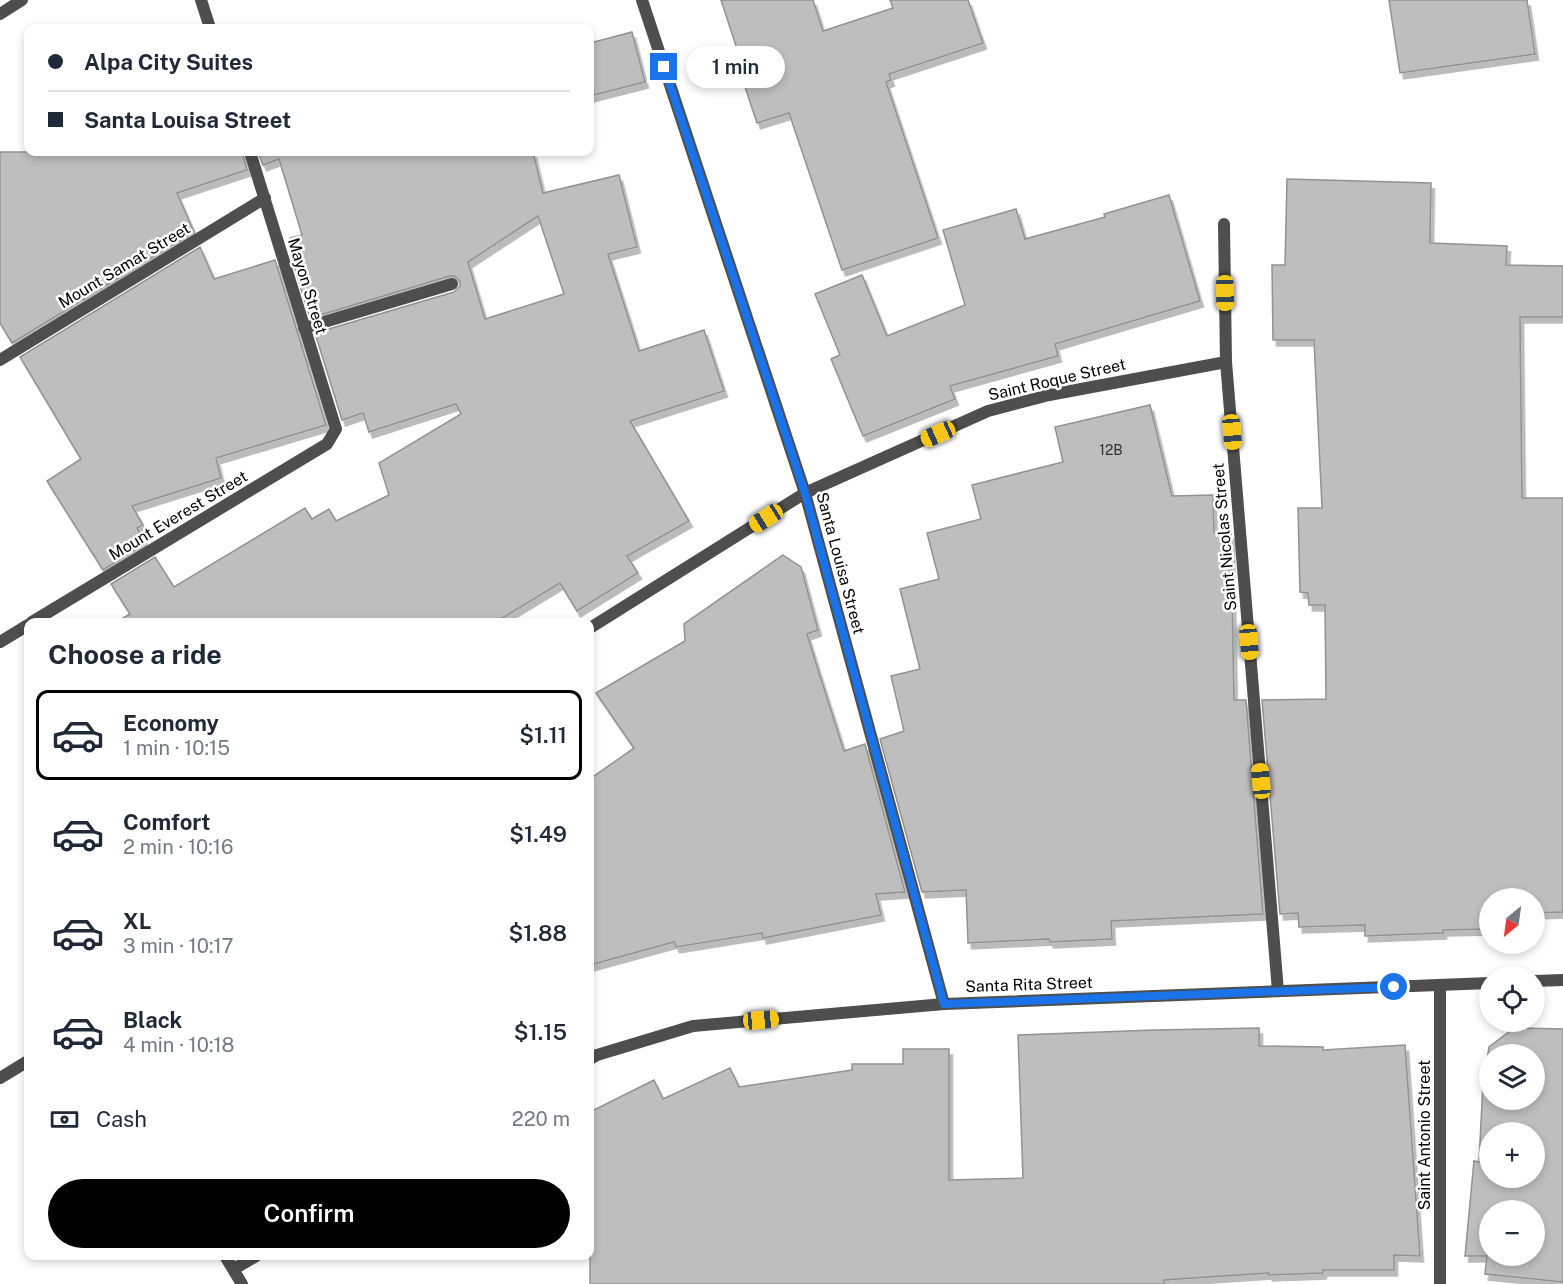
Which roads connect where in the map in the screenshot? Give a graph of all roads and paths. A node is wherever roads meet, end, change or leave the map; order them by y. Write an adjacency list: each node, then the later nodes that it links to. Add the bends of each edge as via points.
1 (22, 0): 4 (street)
2 (201, 0): 5 (street)
3 (642, 0): 14 (street, Santa Louisa Street)
4 (0, 14)
5 (209, 24)
6 (251, 156): 7 (street, Mayon Street)
7 (264, 198): 10 (street, Mayon Street); 11 (street, Mount Samat Street)
8 (1224, 224): 12 (street, Saint Nicolas Street)
9 (452, 284): 10 (street)
10 (303, 328): 13 (street, Mayon Street)
11 (0, 360)
12 (1226, 362): 14 (street, Saint Roque Street, via 1049,395 988,411); 23 (street, Saint Nicolas Street)
13 (336, 429): 15 (street, Mount Everest Street, via 327,444)
14 (805, 493): 16 (street, Saint Roque Street); 24 (street, Santa Louisa Street)
15 (40, 618)
16 (594, 625)
17 (24, 628): 18 (street, Mount Everest Street)
18 (0, 642)
19 (1563, 980): 20 (street)
20 (1545, 981)
21 (1479, 983): 22 (street, Santa Rita Street)
22 (1440, 985): 23 (street, Santa Rita Street); 32 (street, Saint Antonio Street)
23 (1278, 991): 24 (street, Santa Rita Street)
24 (944, 1004): 25 (street, Santa Rita Street, via 693,1026)
25 (594, 1057)
26 (24, 1063): 27 (street)
27 (0, 1078)
28 (228, 1260): 30 (street)
29 (249, 1260): 30 (street)
30 (234, 1269): 31 (street)
31 (242, 1284)
32 (1440, 1284)

